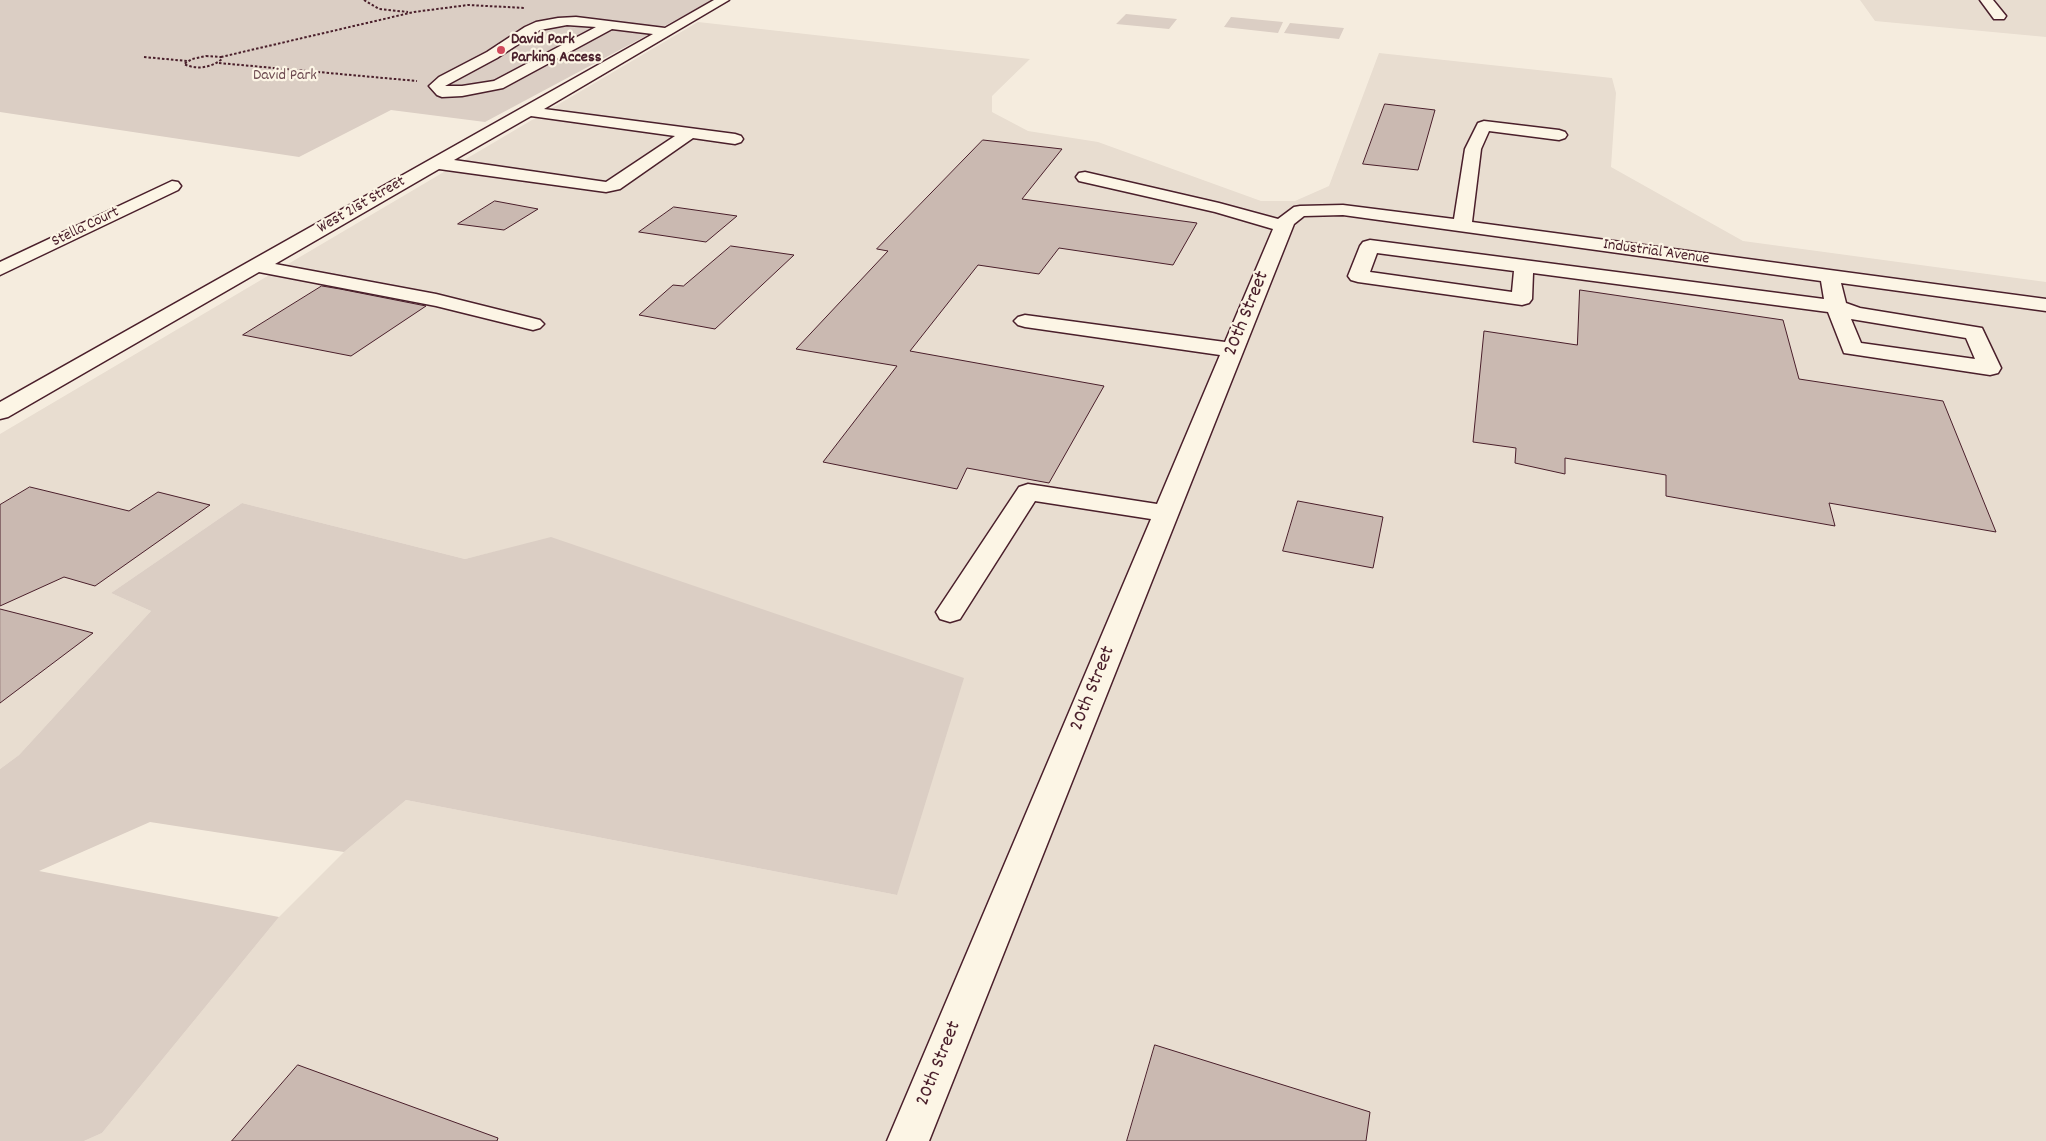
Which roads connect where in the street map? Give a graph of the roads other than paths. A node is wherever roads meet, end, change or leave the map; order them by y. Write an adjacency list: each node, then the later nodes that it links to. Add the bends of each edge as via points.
1 (723, 0): 5 (street, West 21st Street)
2 (1986, 0): 3 (street)
3 (1999, 16)
4 (610, 25): 4 (street, via 596,22 541,25 436,86 442,92 498,85); 5 (street)
5 (667, 32): 6 (street, West 21st Street)
6 (527, 111): 7 (street); 10 (street, West 21st Street)
7 (690, 133): 9 (street); 10 (street, via 614,185 606,187)
8 (1559, 135): 13 (street, via 1484,126 1473,150)
9 (735, 140)
10 (436, 163): 15 (street, West 21st Street)
11 (1085, 177): 14 (street, via 1219,208)
12 (172, 186): 17 (street, Stella Court)
13 (1462, 226): 14 (street, Industrial Avenue, via 1343,210 1320,210 1300,211 1286,221); 18 (street, Industrial Avenue)
14 (1282, 232): 23 (street, 20th Street)
15 (256, 266): 22 (street, via 436,300); 24 (street, West 21st Street)
16 (1524, 266): 16 (street, via 1370,246 1358,276 1522,298); 20 (street)
17 (0, 269)
18 (1830, 276): 19 (street, Industrial Avenue); 20 (street)
19 (2045, 306)
20 (1836, 307): 20 (street, via 1856,314 1974,332 1990,368 1852,348)
21 (1025, 320): 23 (street)
22 (533, 324)
23 (1233, 350): 25 (street, 20th Street)
24 (0, 411)
25 (1166, 513): 26 (street, via 1028,492); 27 (street, 20th Street)
26 (950, 612)
27 (908, 1141)

